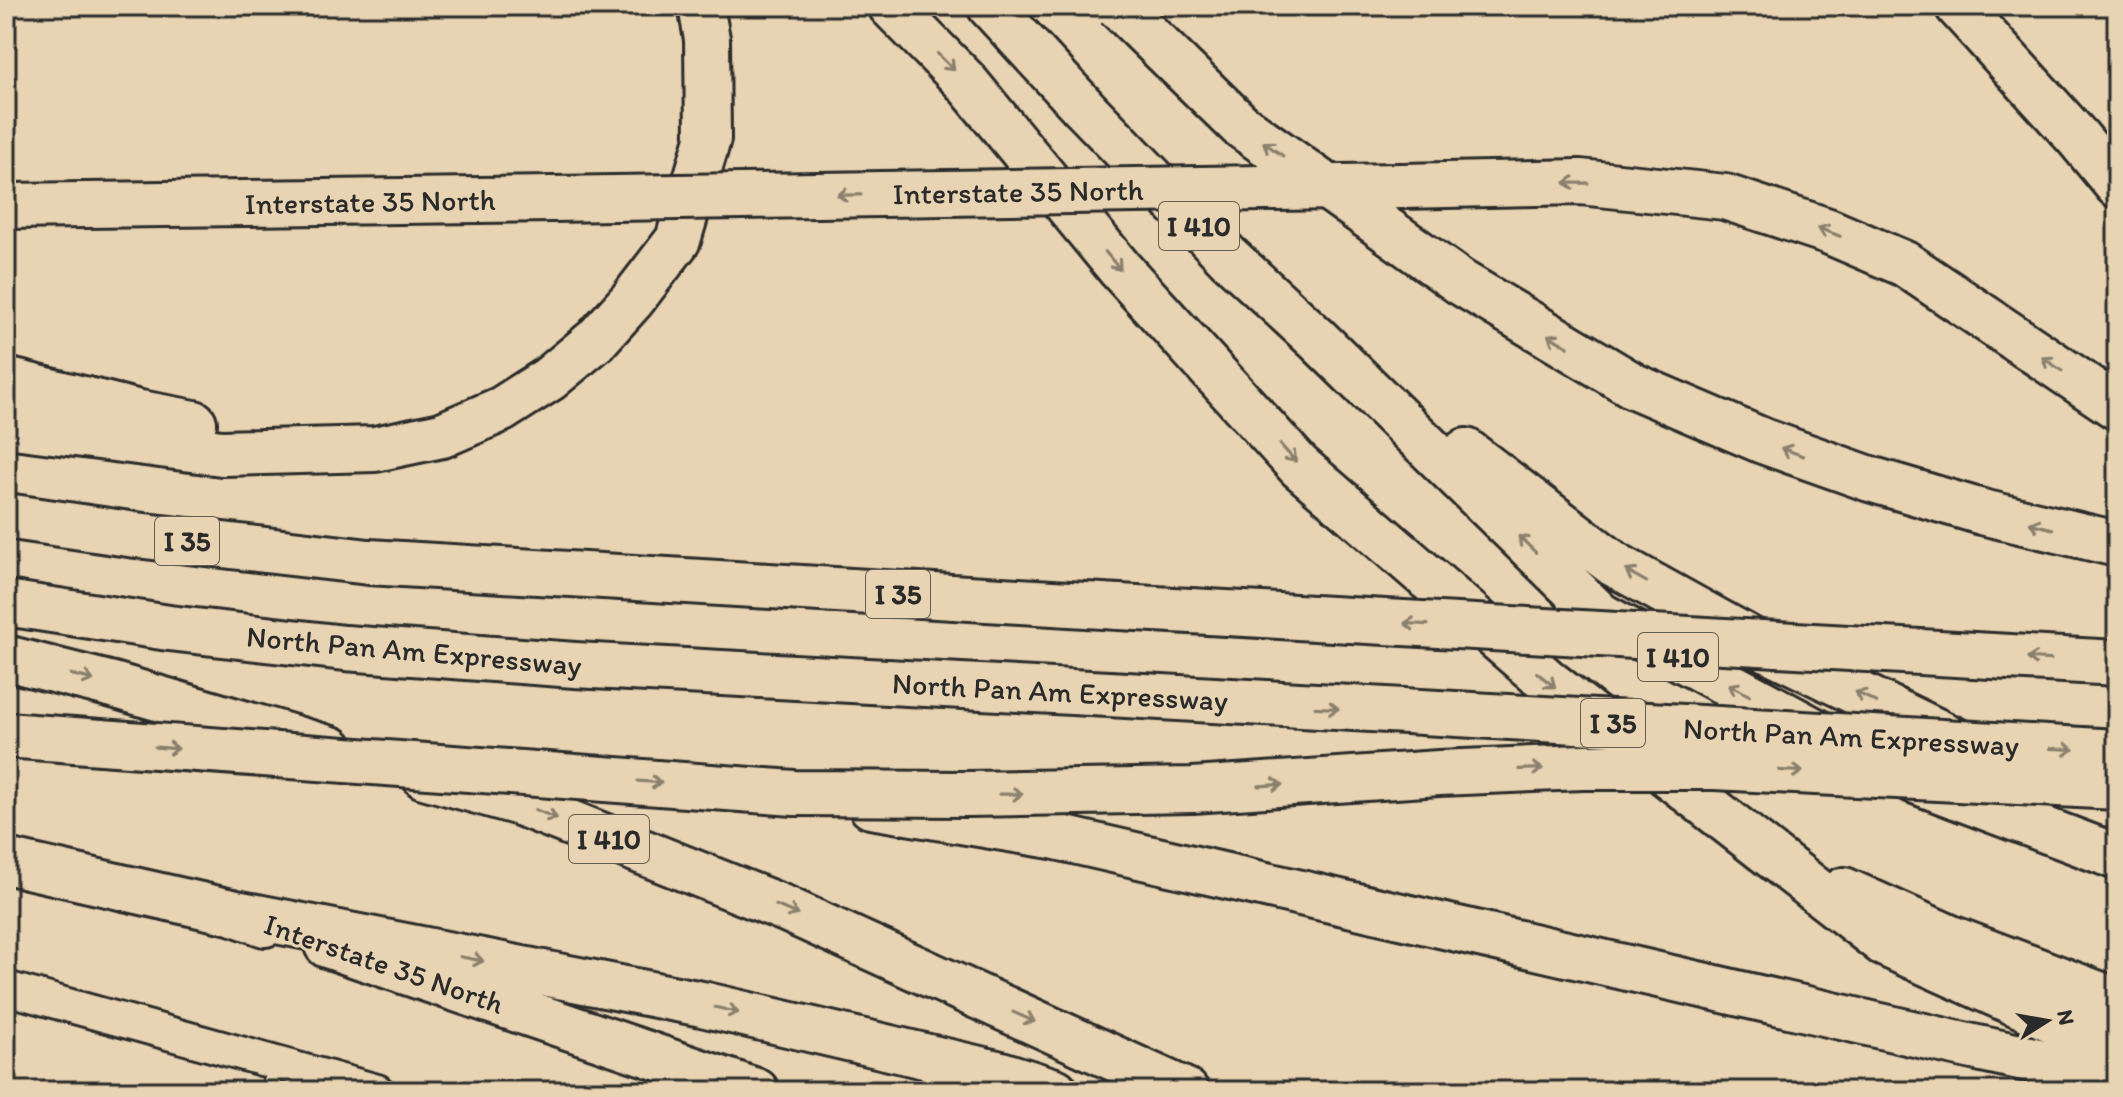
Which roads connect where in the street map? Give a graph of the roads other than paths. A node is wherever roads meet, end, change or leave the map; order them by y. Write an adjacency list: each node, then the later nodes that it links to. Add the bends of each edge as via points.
1 (701, 6): 14 (main road, via 707,39 708,139 678,240 596,340 549,379 502,409 442,435)
2 (891, 6): 25 (main road, one-way to 25, via 965,81 1120,269 1299,466 1546,680)
3 (990, 6): 7 (main road, I 410)
4 (998, 6): 7 (main road)
5 (1118, 6): 16 (main road, one-way to 5, bridge, via 1870,479 1634,386 1460,282 1240,125)
6 (1958, 6): 8 (main road)
7 (1085, 109): 10 (main road, I 410, via 1228,257)
8 (2117, 185)
9 (6, 206): 12 (main road, Interstate 35 North, one-way to 9, bridge, via 1905,264 1828,231 1725,197 1580,182)
10 (1317, 339): 24 (main road, one-way to 10, via 2062,791 1826,678 1614,564); 26 (main road, I 410, one-way to 10, via 1894,773 1600,615)
11 (6, 380): 14 (main road, via 140,413)
12 (2117, 407)
13 (6, 425): 14 (main road, via 222,453)
14 (375, 449)
15 (6, 516): 19 (main road, I 35, one-way to 15, bridge, via 369,562)
16 (2117, 544)
17 (6, 603): 21 (main road, North Pan Am Expressway / I 35, one-way to 21, bridge, via 345,648)
18 (6, 658): 37 (main road, I 410, one-way to 37, via 520,803 786,909)
19 (2117, 663)
20 (6, 735): 23 (main road, one-way to 23, bridge)
21 (2117, 752)
22 (2117, 787): 23 (main road, one-way to 22, bridge, via 1193,790 1583,767 1714,767)
23 (794, 793): 33 (main road, bridge, via 1052,836)
24 (2117, 806)
25 (1725, 819): 30 (main road, via 1852,895); 31 (main road, via 1885,944)
26 (2117, 857)
27 (6, 861): 28 (main road, Interstate 35 North)
28 (231, 912): 35 (main road, Interstate 35 North); 36 (main road, one-way to 36, via 702,1004)
29 (7, 991): 32 (street)
30 (2117, 1001)
31 (2117, 1046)
32 (273, 1078): 34 (street)
33 (2117, 1078)
34 (377, 1091)
35 (756, 1091)
36 (1055, 1091)
37 (1186, 1091)

